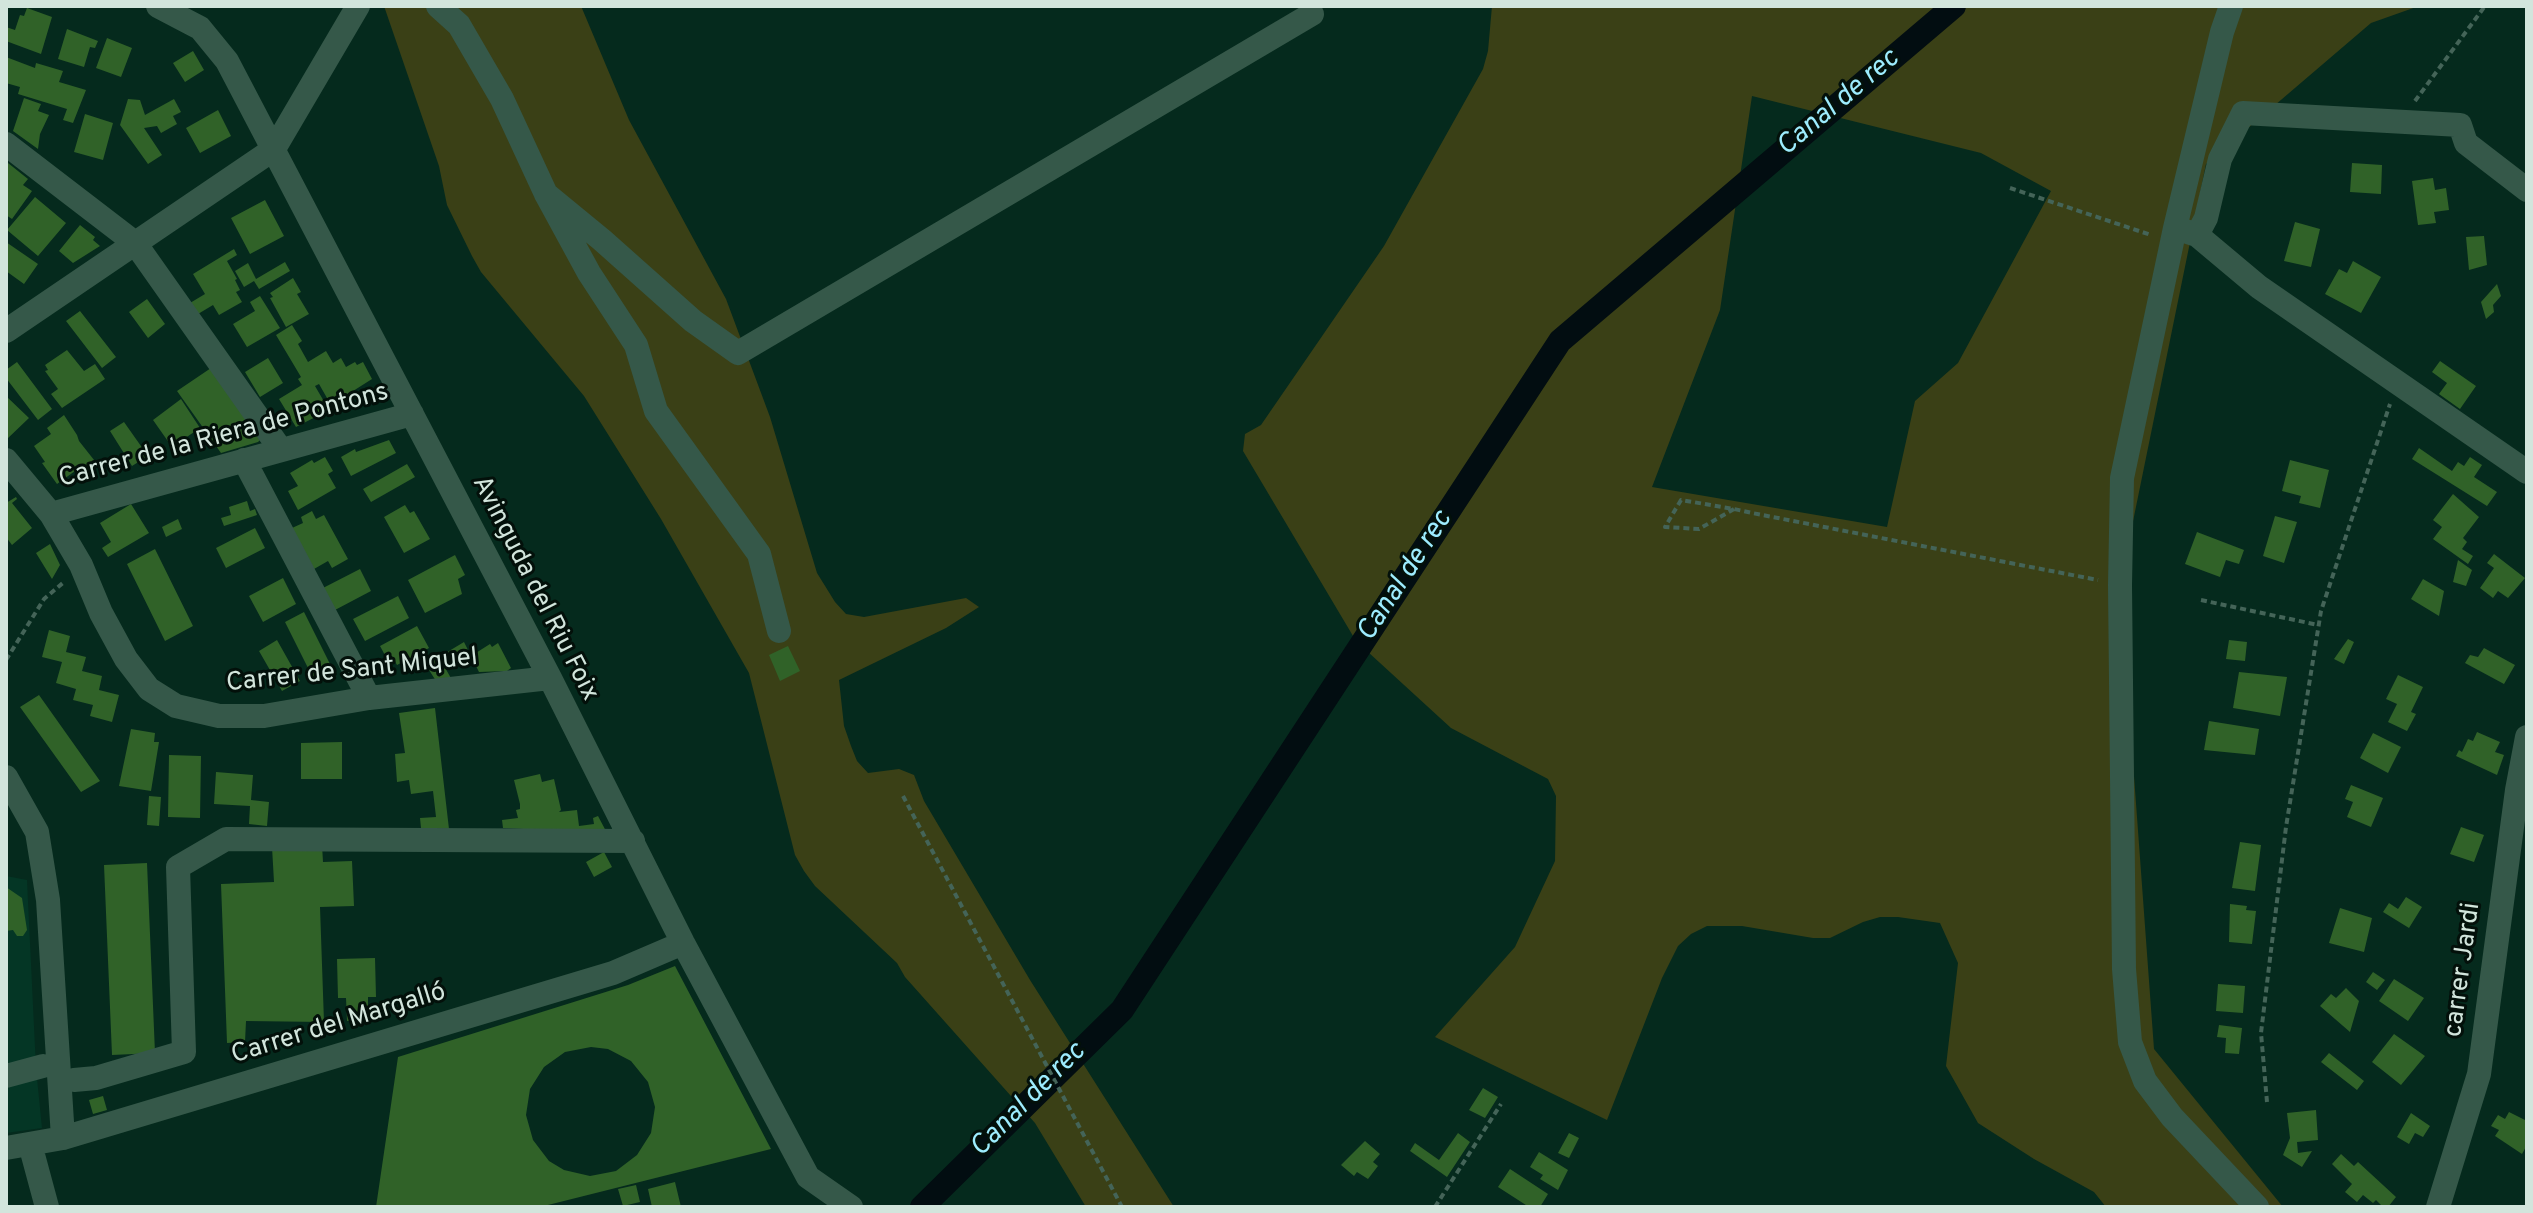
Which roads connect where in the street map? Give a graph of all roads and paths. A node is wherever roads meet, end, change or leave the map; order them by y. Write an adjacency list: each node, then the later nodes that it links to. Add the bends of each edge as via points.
1 (158, 6): 9 (street, Avinguda del Riu Foix, via 200,28 227,61)
2 (358, 6): 9 (street)
3 (438, 6): 12 (street, via 459,25 488,75)
4 (2231, 6): 13 (street)
5 (2485, 6): 7 (path)
6 (1312, 14): 12 (street, via 738,353 693,321)
7 (2399, 122): 11 (street, via 2460,125 2466,143); 13 (street, via 2243,113 2220,159 2206,218)
8 (6, 144): 14 (street)
9 (274, 149): 14 (street); 17 (street, Avinguda del Riu Foix)
10 (2010, 188): 13 (path)
11 (2527, 190)
12 (546, 194): 28 (street, via 636,345 656,411 759,554)
13 (2181, 235): 16 (street); 25 (street, via 2122,478)
14 (135, 243): 15 (street); 18 (street)
15 (11, 321)
16 (2397, 382): 21 (street); 27 (path)
17 (412, 414): 18 (street, Carrer de la Riera de Pontons); 30 (street, Avinguda del Riu Foix)
18 (281, 450): 20 (street, Carrer de la Riera de Pontons)
19 (6, 460): 23 (street, Carrer de Sant Miquel)
20 (244, 460): 23 (street, Carrer de la Riera de Pontons); 31 (street)
21 (2527, 472)
22 (1734, 509): 22 (path, via 1681,500 1665,527 1699,529); 25 (path)
23 (51, 514): 31 (street, Carrer de Sant Miquel, via 126,659 149,689 176,706 219,716 264,716)
24 (70, 577): 29 (path, via 44,599)
25 (2120, 585): 49 (street, via 2124,969 2130,1042 2145,1081 2172,1117)
26 (2201, 600): 27 (path)
27 (2318, 625): 40 (path, via 2262,1018)
28 (779, 631)
29 (6, 660)
30 (550, 678): 31 (street, Carrer de Sant Miquel); 35 (street, Avinguda del Riu Foix)
31 (369, 698)
32 (2527, 737): 50 (street, carrer Jardi, via 2479,1074)
33 (6, 777): 42 (street, via 37,832 48,900)
34 (903, 796): 47 (path)
35 (633, 841): 36 (street, Avinguda del Riu Foix); 39 (street, via 226,839 178,867 184,1052)
36 (683, 943): 42 (street, Carrer del Margalló, via 613,973); 46 (street, Avinguda del Riu Foix, via 808,1177)
37 (43, 1066): 38 (street)
38 (6, 1076)
39 (74, 1080)
40 (2267, 1102)
41 (1501, 1104): 48 (path)
42 (63, 1138): 43 (street, Carrer del Margalló)
43 (30, 1144): 44 (street, Carrer del Margalló); 45 (street)
44 (6, 1148)
45 (47, 1207)
46 (851, 1207)
47 (1122, 1207)
48 (1435, 1207)
49 (2257, 1207)
50 (2438, 1207)

